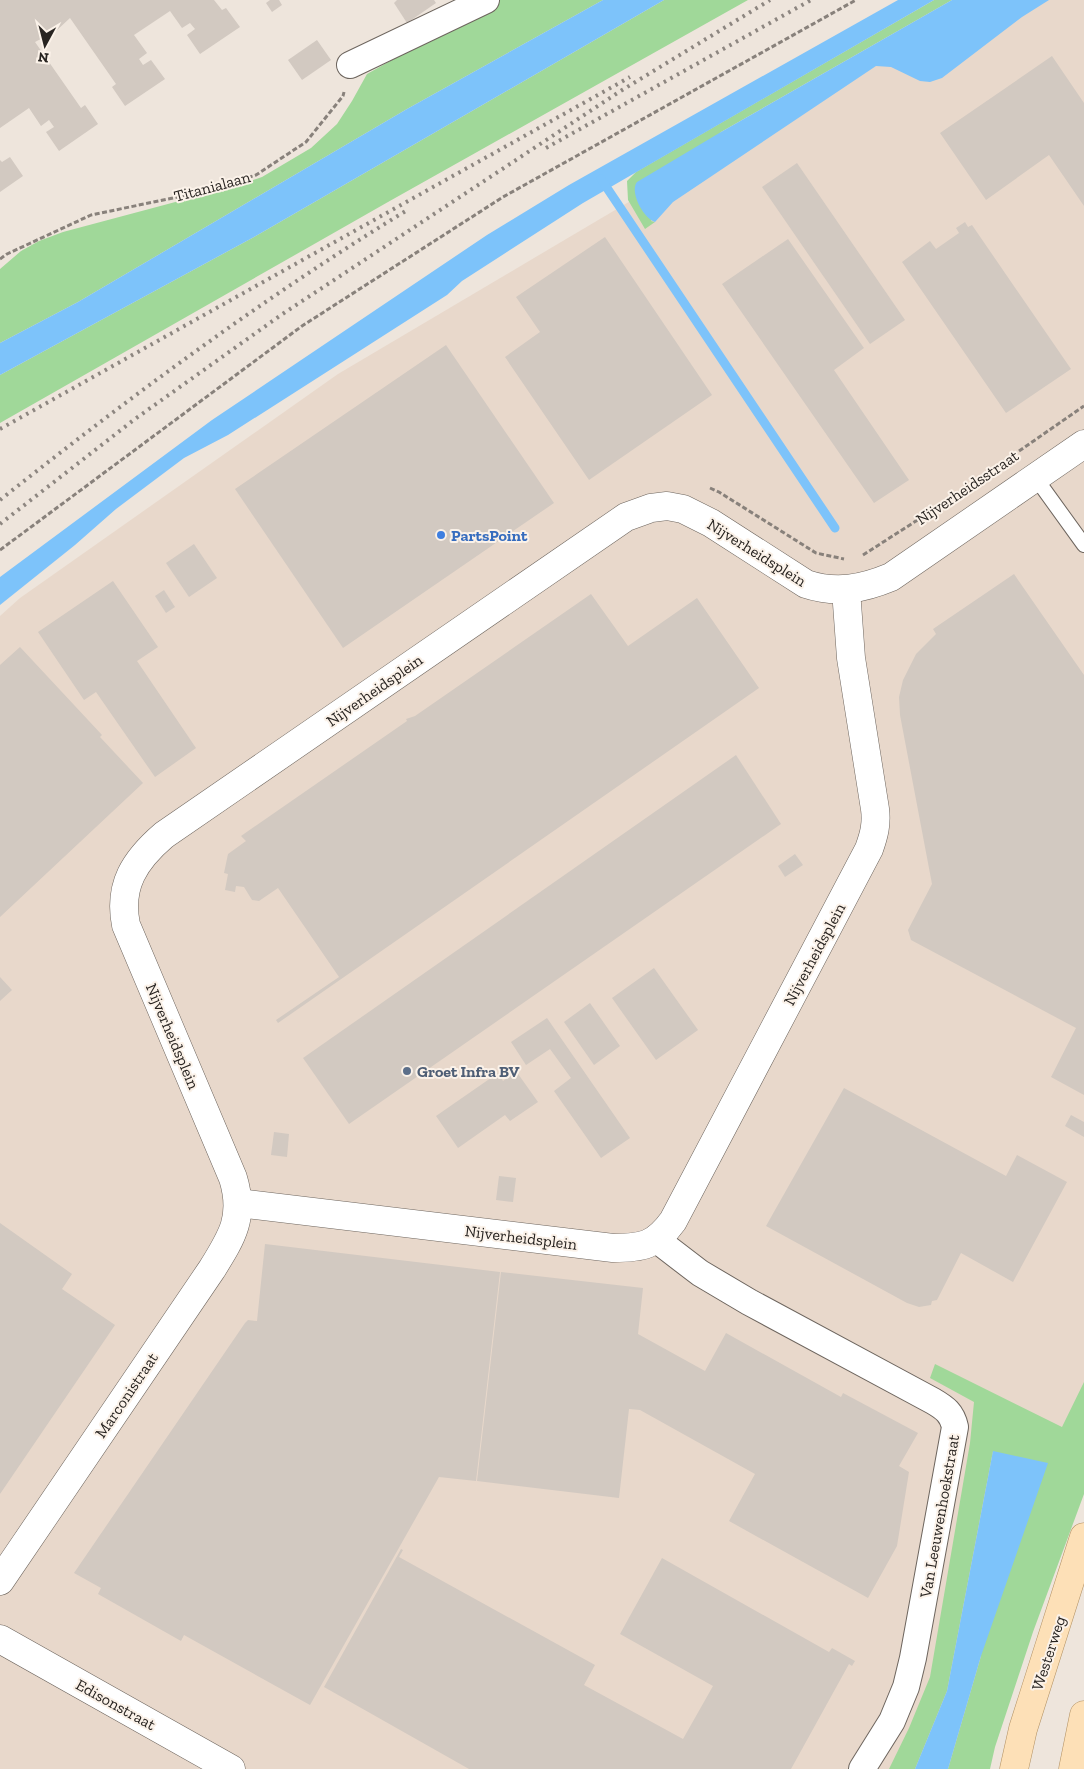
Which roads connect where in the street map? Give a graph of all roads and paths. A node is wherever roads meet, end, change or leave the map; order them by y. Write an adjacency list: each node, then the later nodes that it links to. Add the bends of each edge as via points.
1 (486, 0): 3 (street)
2 (856, 0): 10 (path, via 503,197 302,326)
3 (350, 65): 4 (path, Titanialaan, via 342,96 306,142 256,175 197,192 91,215)
4 (0, 259)
5 (1084, 406): 11 (path, Nijverheidsstraat, via 944,503)
6 (1084, 444): 7 (street, Nijverheidsstraat)
7 (1035, 477): 9 (lane, Nijverheidsstraat); 13 (street, Nijverheidsstraat, via 891,577)
8 (705, 487): 12 (path, Nijverheidsplein, via 719,492 816,553)
9 (1084, 545)
10 (0, 550)
11 (858, 557)
12 (851, 558)
13 (846, 590): 14 (street, Nijverheidsplein, via 806,584 711,523 683,509 667,506 638,511 148,849 137,862 126,886 123,911 126,925 232,1178); 15 (street, Nijverheidsplein, via 851,658 875,809 874,834 673,1221)
14 (238, 1202): 15 (street, Nijverheidsplein, via 613,1248 633,1248); 17 (street, Marconistraat, via 229,1242)
15 (657, 1240): 21 (street, Van Leeuwenhoekstraat, via 700,1272 749,1302 933,1401 953,1418 955,1427 906,1687 892,1721)
16 (1084, 1537): 22 (main road, Westerweg, via 1023,1729)
17 (0, 1581)
18 (0, 1640): 20 (street, Edisonstraat)
19 (1084, 1715): 23 (main road)
20 (231, 1769)
21 (862, 1769)
22 (1014, 1769)
23 (1073, 1769)

